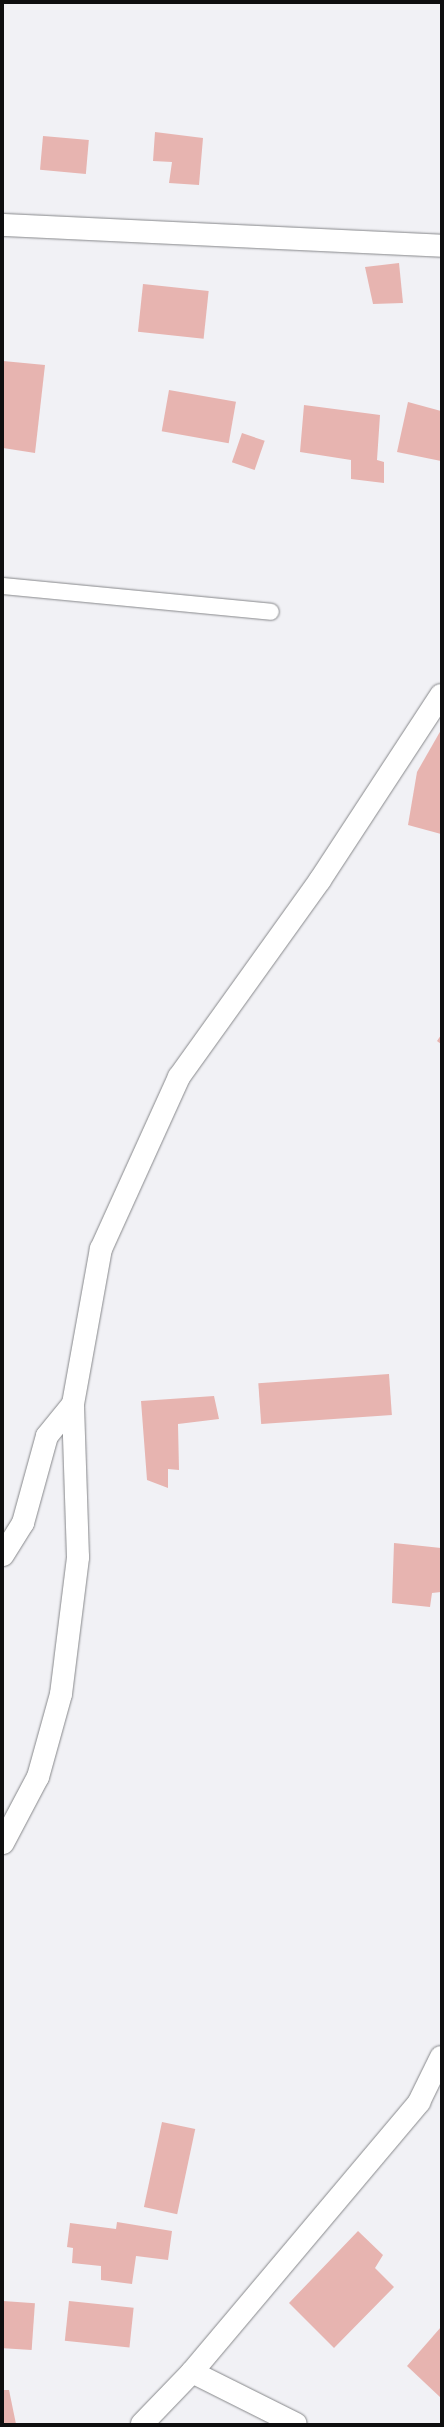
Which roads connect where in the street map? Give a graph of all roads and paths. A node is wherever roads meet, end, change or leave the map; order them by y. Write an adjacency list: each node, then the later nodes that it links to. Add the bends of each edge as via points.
1 (3, 225): 2 (street)
2 (441, 246)
3 (3, 586): 4 (lane)
4 (271, 612)
5 (441, 694): 6 (street, via 320,880 179,1077 101,1249)
6 (73, 1404): 7 (street, via 47,1436 23,1524); 8 (street, via 78,1557 61,1694 38,1777)
7 (3, 1555)
8 (3, 1844)
9 (441, 2057): 10 (street, via 419,2102)
10 (192, 2372): 11 (street); 12 (street)
11 (142, 2424)
12 (296, 2424)

